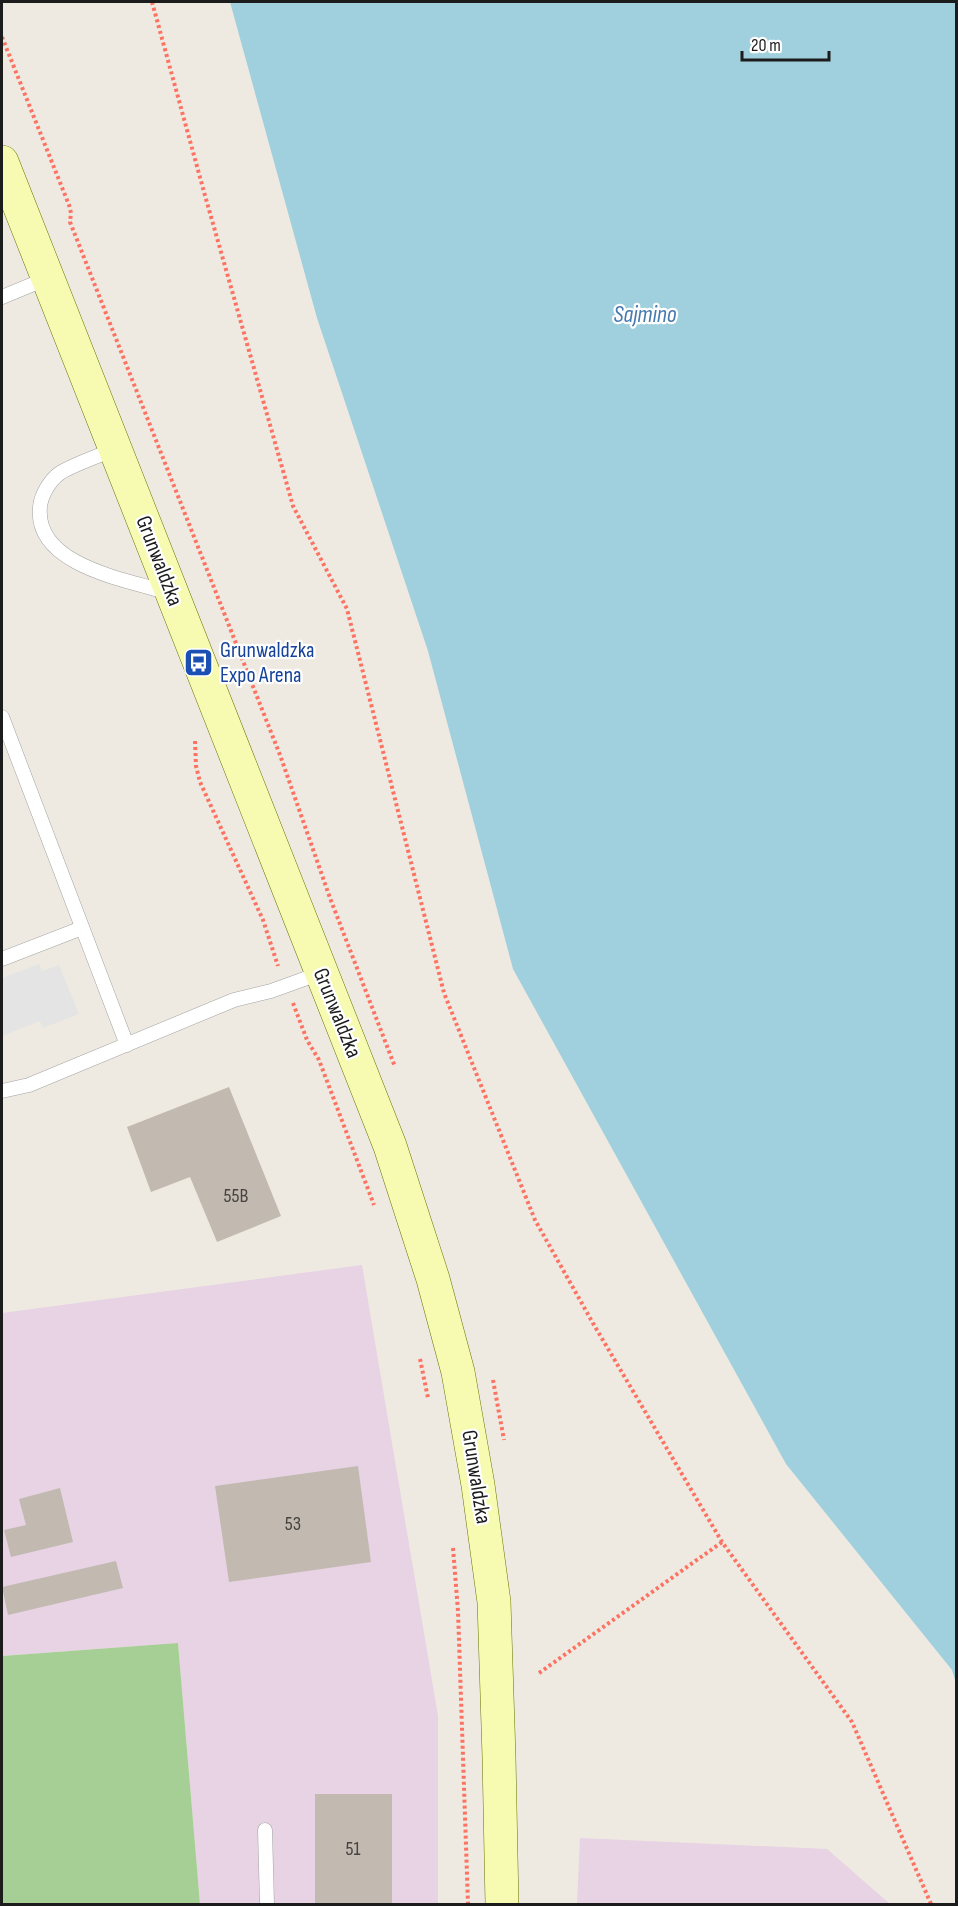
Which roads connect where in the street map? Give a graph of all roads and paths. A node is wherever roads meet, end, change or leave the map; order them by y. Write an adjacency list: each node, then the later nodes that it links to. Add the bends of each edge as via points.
1 (152, 2): 21 (path, via 292,506 346,609 444,993 535,1220)
2 (2, 37): 4 (path)
3 (2, 162): 5 (main road, Grunwaldzka)
4 (69, 205)
5 (48, 278): 6 (lane); 7 (main road, Grunwaldzka)
6 (2, 297)
7 (115, 449): 8 (main road, Grunwaldzka); 8 (lane, via 60,473 47,488 38,520 57,551 92,570)
8 (172, 594): 13 (main road, Grunwaldzka)
9 (2, 717): 11 (lane)
10 (191, 730): 14 (path, via 200,782 263,920)
11 (82, 928): 12 (lane); 15 (lane)
12 (2, 959)
13 (321, 973): 14 (lane); 26 (main road, Grunwaldzka, via 390,1146 458,1372 494,1602)
14 (286, 986): 15 (lane, via 234,999); 17 (path, via 319,1060)
15 (127, 1044): 16 (lane, via 29,1085)
16 (2, 1091)
17 (374, 1205)
18 (418, 1353): 19 (path)
19 (430, 1406)
20 (452, 1541): 25 (path)
21 (722, 1542): 22 (path); 27 (path, via 852,1722)
22 (539, 1673)
23 (265, 1830): 24 (lane)
24 (267, 1905)
25 (468, 1905)
26 (502, 1905)
27 (931, 1905)

